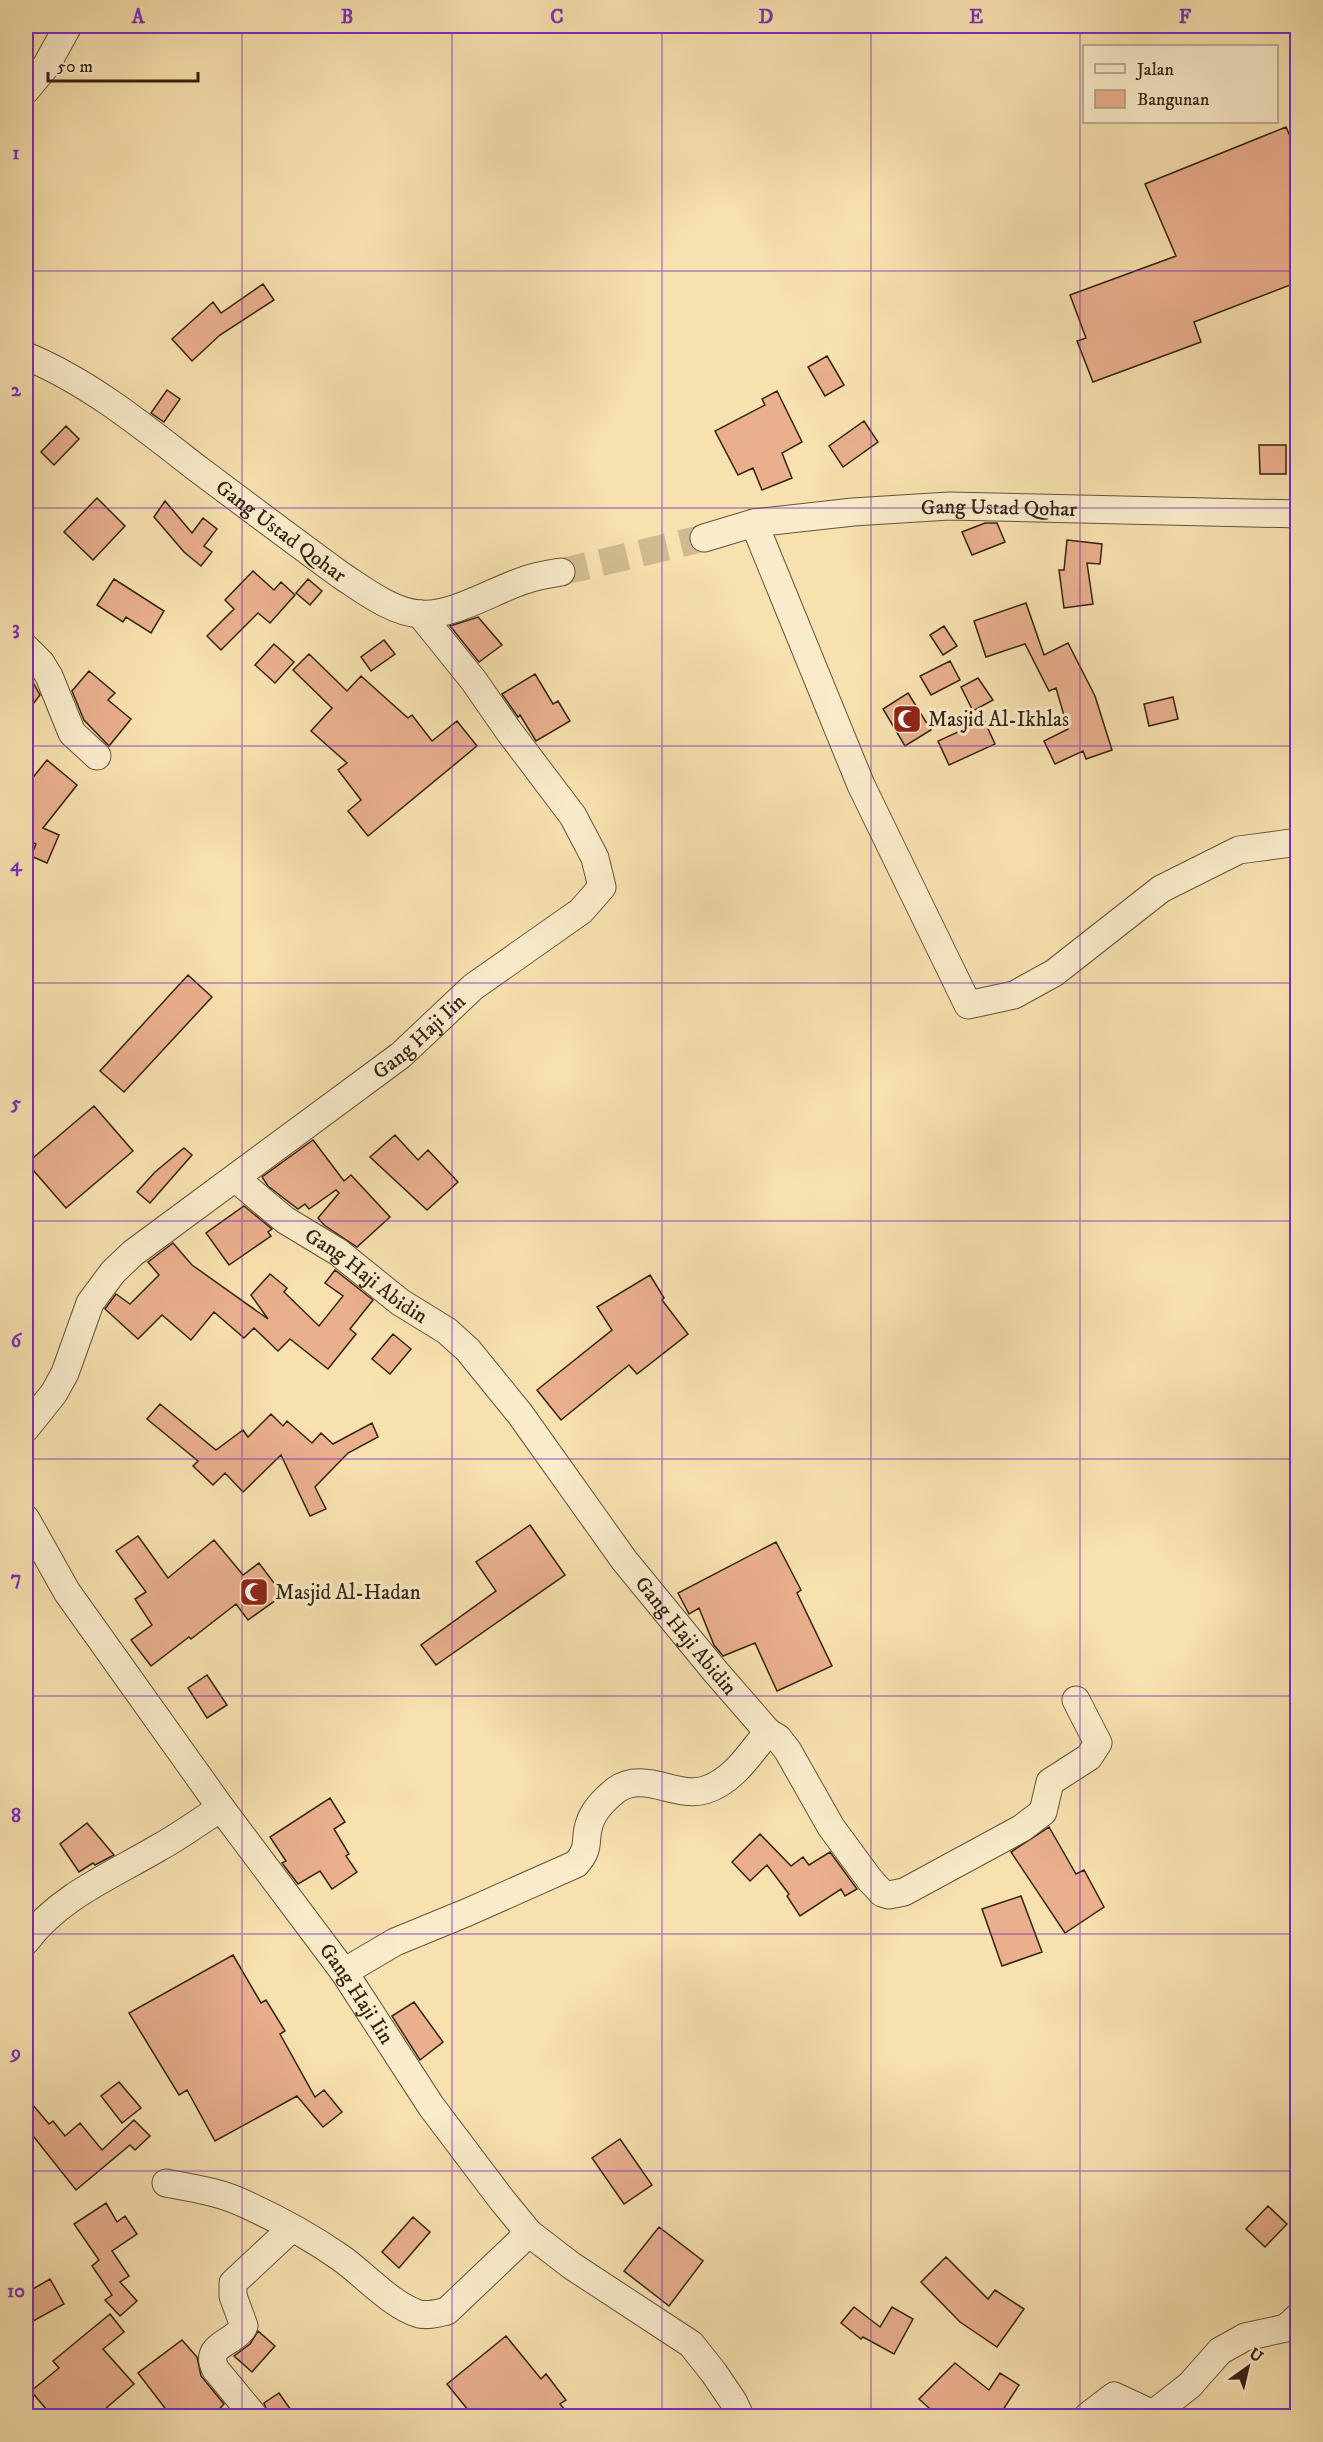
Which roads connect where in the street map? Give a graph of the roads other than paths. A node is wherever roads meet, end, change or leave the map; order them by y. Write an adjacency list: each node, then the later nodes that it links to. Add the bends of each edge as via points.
1 (68, 26): 2 (street, via 46,66)
2 (26, 90)
3 (26, 356): 8 (street, Gang Ustad Qohar, via 52,367 133,419 372,597)
4 (1298, 514): 5 (street, Gang Ustad Qohar, via 948,506)
5 (754, 523): 6 (street, Gang Ustad Qohar); 11 (street, via 861,785 968,1005 1014,995 1054,973 1161,889 1239,850)
6 (704, 538)
7 (561, 572): 8 (street, Gang Ustad Qohar, via 527,579 441,613)
8 (420, 614): 12 (street, Gang Haji Iin, via 573,816 595,858 602,887 581,911 473,987 401,1055)
9 (26, 648): 10 (street, via 49,676 72,733)
10 (97, 756)
11 (1298, 842)
12 (235, 1178): 13 (street, Gang Haji Iin, via 113,1272 90,1303 59,1383); 16 (street, Gang Haji Abidin, via 285,1220 338,1252 468,1350 520,1414 624,1560)
13 (26, 1428)
14 (26, 1519): 17 (street, Gang Haji Iin, via 67,1592)
15 (1076, 1700): 16 (street, Gang Haji Abidin, via 1098,1743 1089,1757 1050,1782 1043,1812 1022,1828 904,1892 889,1895 870,1880 831,1827 788,1751)
16 (768, 1732): 19 (street, via 726,1779 705,1790 689,1793 643,1783 618,1789 590,1820 587,1849 576,1863 395,1941)
17 (221, 1808): 18 (street, via 70,1897); 19 (street, Gang Haji Iin)
18 (26, 1941)
19 (344, 1972): 22 (street, Gang Haji Iin, via 431,2106)
20 (166, 2183): 21 (street, via 243,2203)
21 (292, 2228): 22 (street, via 342,2258 403,2305 419,2314 432,2315 447,2311); 24 (street, via 233,2283 233,2296 244,2326 212,2355 216,2370)
22 (529, 2233): 25 (street, Gang Haji Iin, via 613,2295 691,2344)
23 (1298, 2317): 26 (street, via 1286,2328 1245,2337 1220,2351 1190,2385 1153,2414 1114,2396)
24 (254, 2416)
25 (740, 2416)
26 (1088, 2416)

